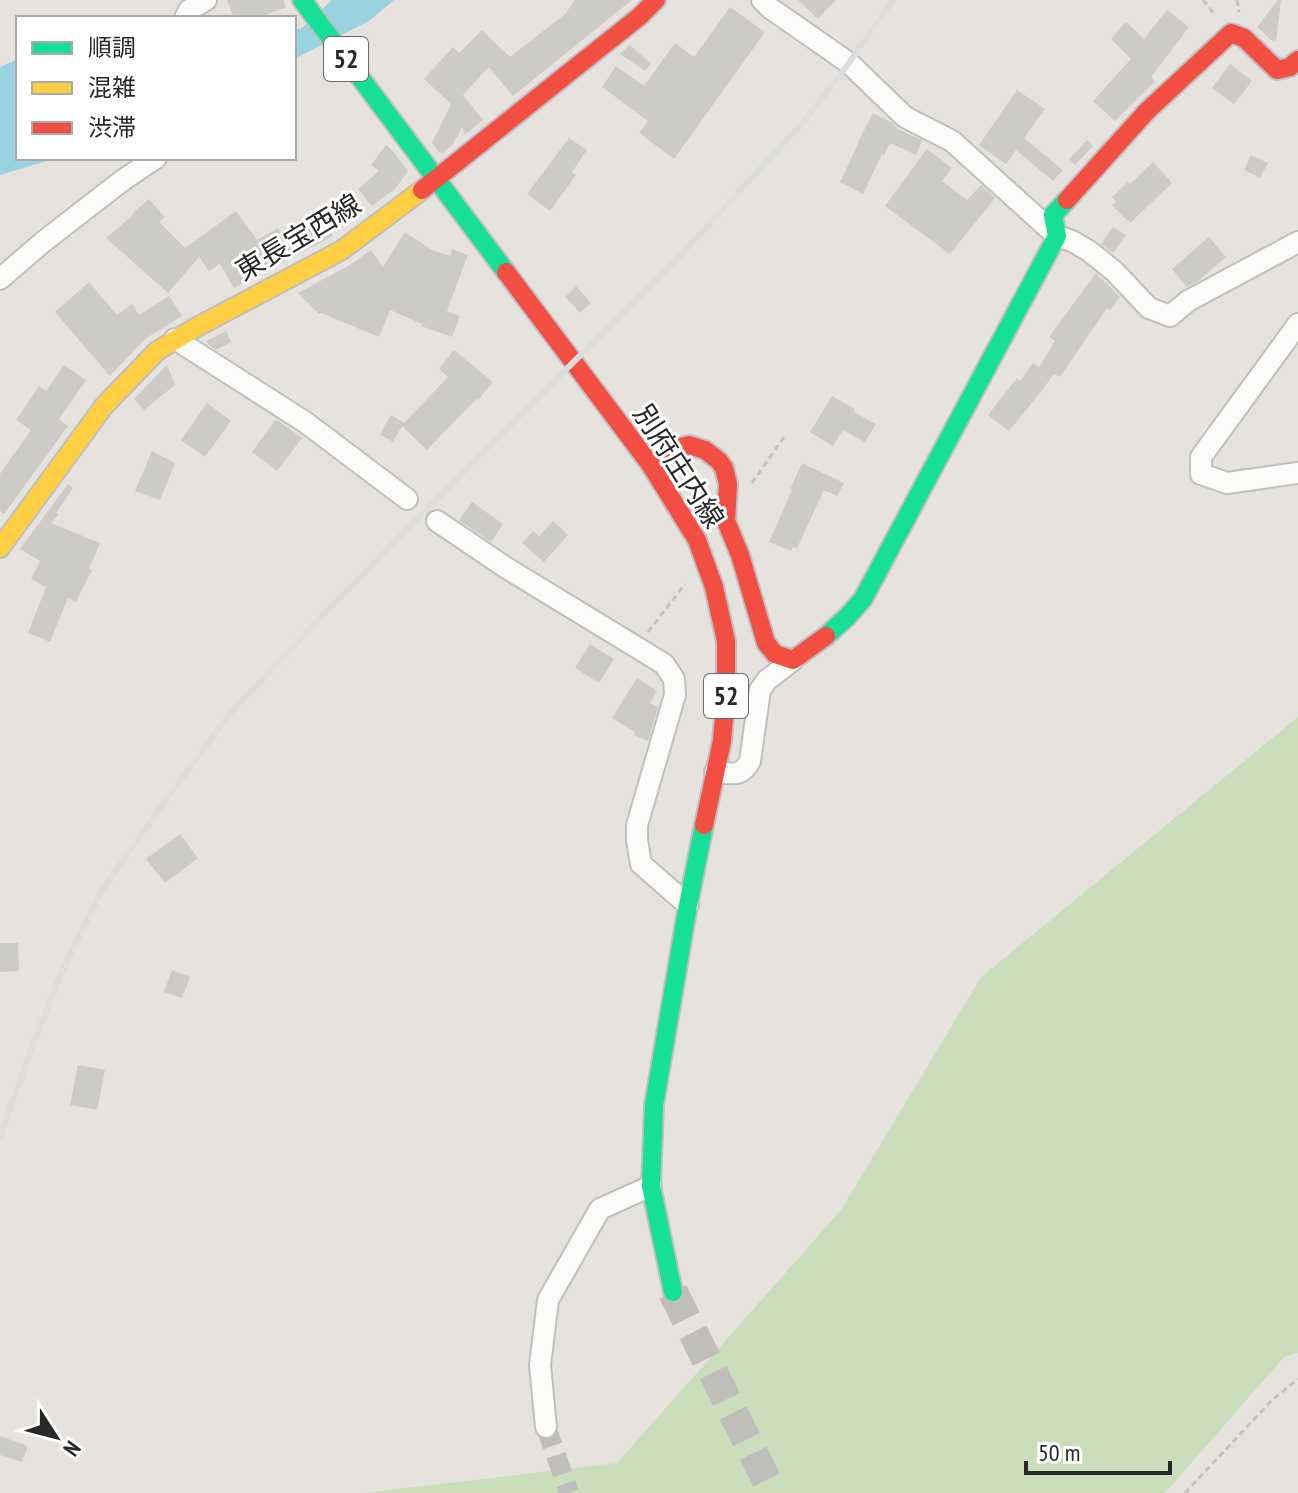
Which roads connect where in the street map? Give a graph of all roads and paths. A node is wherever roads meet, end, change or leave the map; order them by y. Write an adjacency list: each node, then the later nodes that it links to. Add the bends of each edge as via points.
1 (206, 0): 5 (street)
2 (302, 0): 8 (main road, 別府庄内線 / 52)
3 (656, 0): 8 (main road, 東長宝西線)
4 (762, 0): 9 (street, via 849,63 905,117 952,141)
5 (186, 16)
6 (1298, 60): 9 (main road, via 1277,70 1244,38 1231,33 1147,111 1053,215)
7 (153, 160): 11 (street)
8 (436, 180): 13 (main road, 東長宝西線, via 332,256); 15 (main road, 別府庄内線 / 52)
9 (1057, 236): 10 (street, via 1089,251 1149,308 1170,316); 23 (main road, via 863,599 826,638)
10 (1298, 242)
11 (0, 279)
12 (1298, 324): 16 (street, via 1201,457 1201,474 1227,483)
13 (175, 339): 18 (street, via 271,399); 20 (main road, 東長宝西線, via 104,406)
14 (784, 437): 17 (path)
15 (650, 464): 21 (main road, 別府庄内線 / 52, via 697,540); 23 (main road, via 685,444 714,455 724,468 724,514 763,638 768,650)
16 (1298, 473)
17 (751, 486)
18 (407, 499)
19 (437, 521): 22 (street)
20 (0, 548)
21 (708, 569): 22 (path, via 689,578); 24 (main road, 別府庄内線 / 52, via 726,641 726,694)
22 (636, 647): 25 (street, via 664,664 674,679 675,695 637,825 641,864)
23 (793, 660): 24 (street, via 760,690 745,770)
24 (715, 772): 25 (main road, 別府庄内線 / 52)
25 (688, 905): 26 (main road, 別府庄内線 / 52, via 654,1105)
26 (651, 1186): 27 (main road, 別府庄内線 / 52); 29 (street, via 600,1209 548,1300 540,1365)
27 (673, 1292)
28 (1298, 1379): 30 (path)
29 (546, 1427)
30 (1185, 1493)

